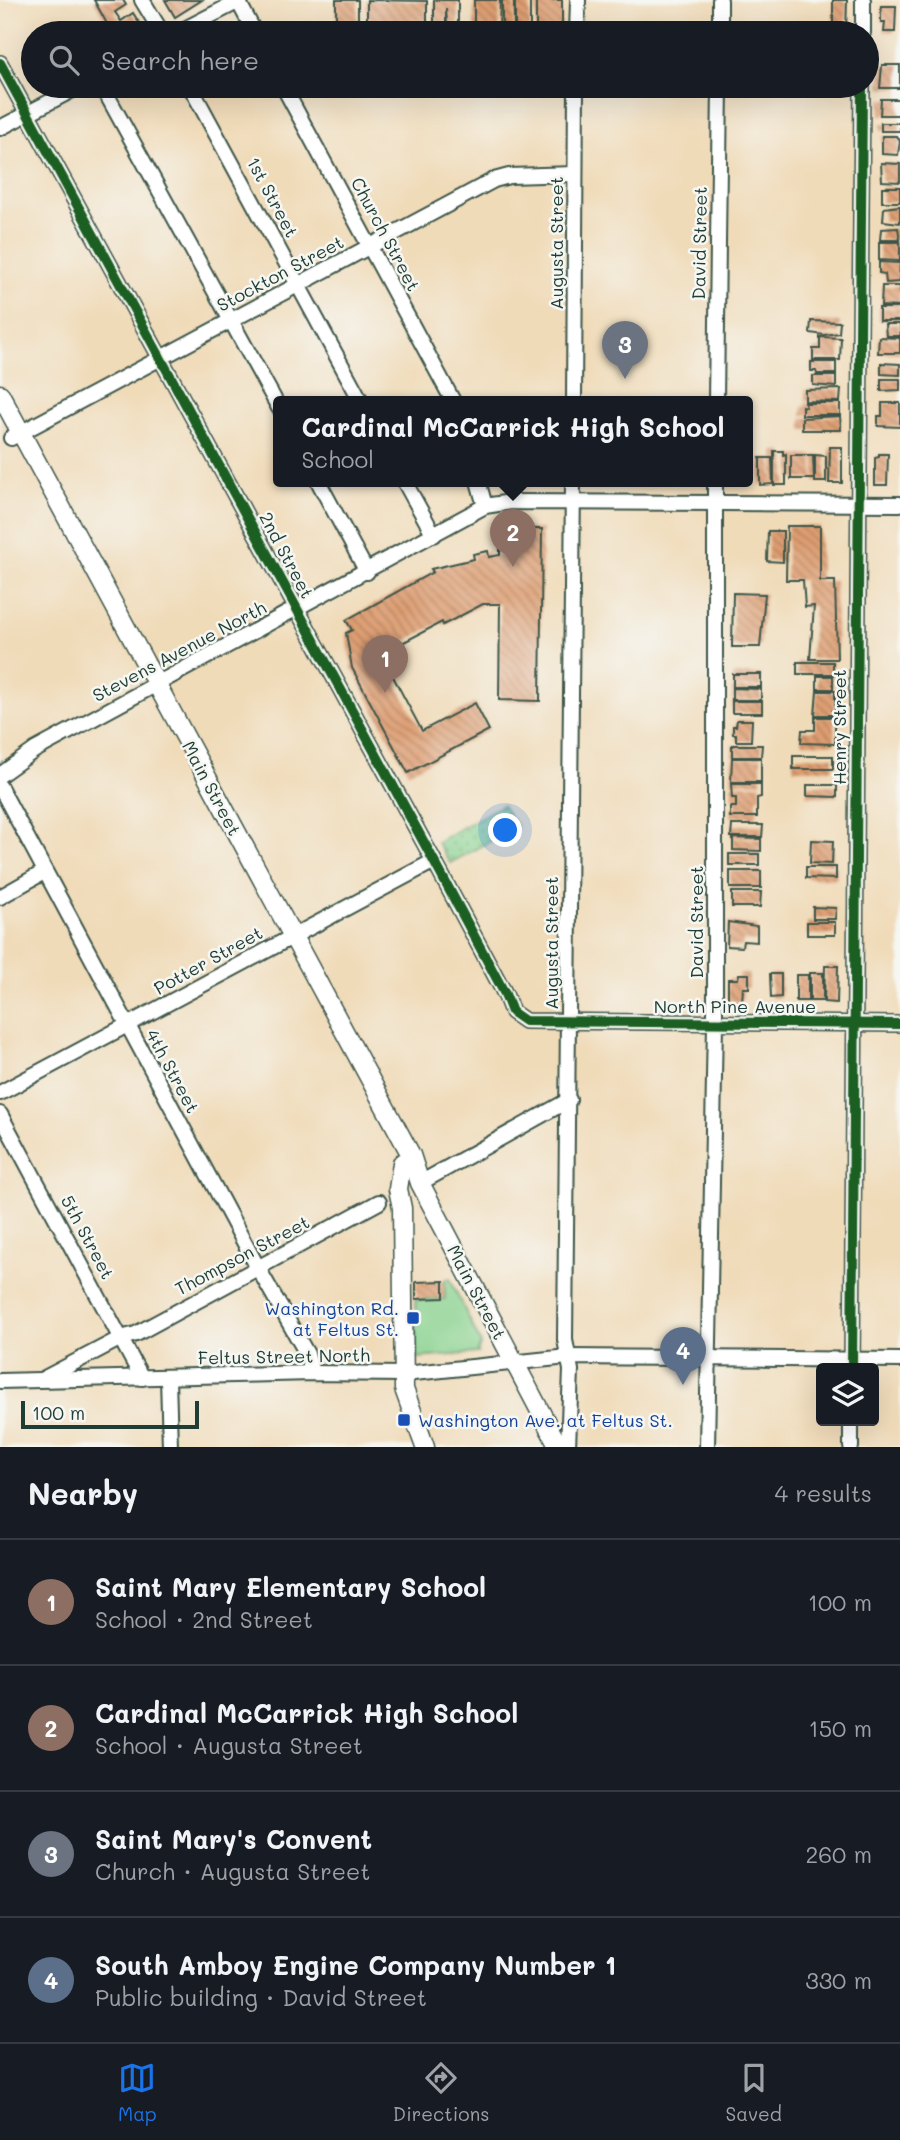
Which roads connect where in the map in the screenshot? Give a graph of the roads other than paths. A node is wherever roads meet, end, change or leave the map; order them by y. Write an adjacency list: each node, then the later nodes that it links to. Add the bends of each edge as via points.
1 (142, 0): 6 (street)
2 (578, 0): 9 (street)
3 (720, 0): 10 (street)
4 (863, 0): 11 (street)
5 (240, 1): 7 (street); 8 (street)
6 (155, 21)
7 (201, 21)
8 (249, 21)
9 (577, 21)
10 (720, 21)
11 (863, 21)
12 (0, 63): 20 (street, 2nd Street)
13 (56, 98): 20 (street)
14 (109, 98): 25 (street)
15 (197, 98): 24 (street, 1st Street)
16 (290, 98): 23 (street, Church Street)
17 (576, 98): 22 (street, Augusta Street)
18 (720, 98): 31 (street, David Street)
19 (862, 98): 43 (street, Henry Street)
20 (27, 113): 21 (street); 26 (street, 2nd Street)
21 (0, 128)
22 (575, 174): 23 (street, Stockton Street, via 494,180); 30 (street, Augusta Street)
23 (370, 246): 24 (street, Stockton Street); 29 (street, Church Street)
24 (298, 285): 25 (street, Stockton Street); 28 (street, 1st Street)
25 (232, 320): 26 (street, Stockton Street); 32 (street)
26 (160, 358): 34 (street, Stockton Street); 47 (street, 2nd Street)
27 (0, 394): 34 (main road, Main Street)
28 (358, 396)
29 (450, 396)
30 (573, 396)
31 (716, 396)
32 (273, 398)
33 (0, 418): 34 (main road, Main Street)
34 (16, 436): 48 (main road, Main Street)
35 (321, 487): 46 (street)
36 (407, 487): 45 (street)
37 (480, 487): 44 (street)
38 (573, 487): 40 (street, Augusta Street)
39 (716, 487): 41 (street, David Street)
40 (573, 502): 41 (street, Stevens Avenue North); 44 (street, Stevens Avenue North); 55 (street, Augusta Street)
41 (715, 504): 43 (street, Stevens Avenue North); 56 (street, David Street)
42 (900, 504): 43 (street, Stevens Avenue North)
43 (858, 505): 57 (street, Henry Street)
44 (485, 506): 45 (street, Stevens Avenue North)
45 (434, 535): 46 (street, Stevens Avenue North)
46 (367, 572): 47 (street, Stevens Avenue North)
47 (296, 609): 48 (street, Stevens Avenue North); 51 (street, 2nd Street)
48 (152, 687): 49 (street, Stevens Avenue North, via 36,750); 54 (main road, Main Street)
49 (0, 775)
50 (0, 787): 52 (street, 4th Street)
51 (434, 861): 54 (street, Potter Street); 55 (street, 2nd Street, via 512,1012 525,1021)
52 (44, 872): 53 (street); 59 (street, 4th Street)
53 (0, 897)
54 (287, 938): 59 (street, Potter Street); 63 (main road, Main Street); 64 (main road, Main Street, via 411,1155)
55 (569, 1022): 56 (street, North Pine Avenue); 61 (street, Augusta Street)
56 (715, 1024): 57 (street, North Pine Avenue); 70 (street, David Street)
57 (854, 1024): 58 (street, North Pine Avenue); 73 (street, Henry Street)
58 (900, 1024)
59 (127, 1026): 60 (street, Potter Street); 67 (street, 4th Street)
60 (0, 1093)
61 (569, 1100): 64 (street); 69 (street, Augusta Street)
62 (0, 1114): 68 (street, 5th Street)
63 (402, 1163): 64 (main road, Main Street); 66 (main road, via 398,1189)
64 (420, 1183): 66 (main road); 75 (main road, Main Street)
65 (379, 1202): 67 (street, Thompson Street)
66 (402, 1208): 77 (main road)
67 (257, 1268): 68 (street, Thompson Street); 76 (street, 4th Street, via 307,1354)
68 (121, 1338): 78 (street, 5th Street); 81 (street, Thompson Street)
69 (568, 1357): 70 (street, Feltus Street North); 75 (street, Feltus Street North); 87 (street, Augusta Street)
70 (708, 1358): 72 (street, Feltus Street North); 88 (street, David Street)
71 (900, 1360): 74 (street, Feltus Street North)
72 (828, 1363)
73 (852, 1363)
74 (864, 1363)
75 (515, 1364): 77 (street, Feltus Street North); 85 (main road, Main Street, via 518,1392); 86 (main road, Main Street)
76 (312, 1373): 77 (street, Feltus Street North); 79 (street, Feltus Street North)
77 (404, 1374): 84 (main road, via 404,1389)
78 (142, 1378): 79 (street, Feltus Street North); 81 (street, Feltus Street North)
79 (168, 1378): 83 (street)
80 (0, 1381): 81 (street, Feltus Street North)
81 (39, 1381)
82 (851, 1426): 89 (street)
83 (170, 1447)
84 (425, 1447)
85 (546, 1447)
86 (559, 1447)
87 (568, 1447)
88 (707, 1447)
89 (850, 1447)

